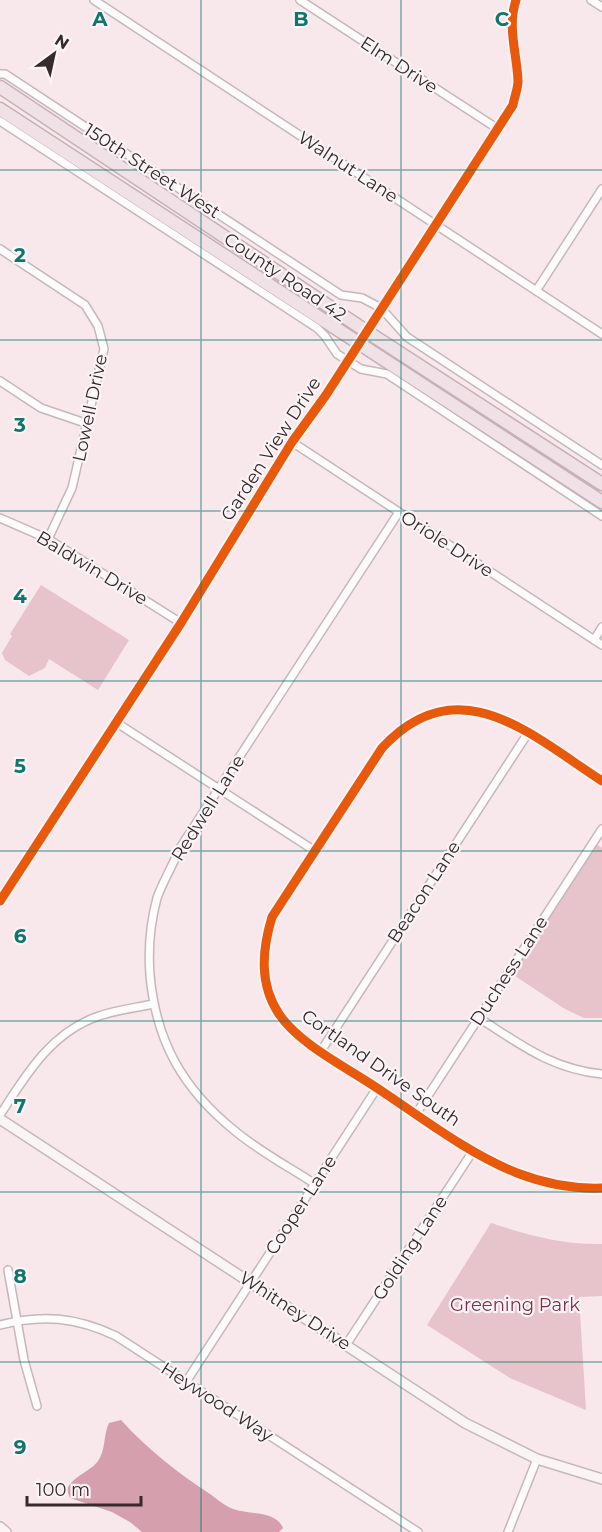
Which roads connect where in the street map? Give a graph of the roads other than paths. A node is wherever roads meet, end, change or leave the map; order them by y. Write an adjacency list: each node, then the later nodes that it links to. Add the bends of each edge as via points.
1 (94, 0): 12 (street, Walnut Lane)
2 (300, 0): 10 (street, Elm Drive)
3 (516, 0): 10 (street, Garden View Drive, via 512,29 518,83 513,105)
4 (591, 0): 5 (street)
5 (602, 7)
6 (0, 74): 15 (street, 150th Street West, via 341,295 362,298)
7 (0, 87): 16 (highway, County Road 42)
8 (0, 109): 18 (highway, County Road 42)
9 (0, 121): 19 (street, via 317,328 337,354)
10 (498, 129): 12 (street, Garden View Drive)
11 (602, 189): 14 (street)
12 (436, 225): 14 (street, Walnut Lane); 15 (street, Garden View Drive)
13 (0, 249): 21 (street, Lowell Drive, via 85,305 98,326 104,350)
14 (536, 291): 17 (street, Walnut Lane)
15 (381, 308): 16 (street, Garden View Drive); 23 (street, 150th Street West, via 407,337)
16 (366, 331): 18 (street, Garden View Drive); 24 (highway, County Road 42)
17 (602, 334)
18 (358, 344): 19 (street, Garden View Drive); 25 (highway, County Road 42)
19 (348, 360): 22 (street, Garden View Drive); 27 (street, via 361,369 387,374)
20 (0, 381): 21 (street, via 41,408)
21 (88, 424): 29 (street, Lowell Drive, via 72,488)
22 (292, 442): 26 (street, Oriole Drive); 30 (street, Garden View Drive)
23 (602, 465)
24 (602, 484)
25 (602, 502)
26 (399, 512): 32 (street, Oriole Drive); 37 (street, Redwell Lane)
27 (602, 516)
28 (0, 518): 29 (street, Baldwin Drive)
29 (48, 539): 30 (street, Baldwin Drive)
30 (181, 623): 34 (street, Garden View Drive)
31 (602, 627): 32 (street)
32 (594, 640): 33 (street, Oriole Drive)
33 (602, 645)
34 (117, 723): 37 (street); 40 (street, Garden View Drive)
35 (528, 733): 36 (street, Cortland Drive South); 39 (street, Cortland Drive South, via 472,709 442,710 413,721 382,748); 43 (street, Beacon Lane)
36 (602, 781)
37 (219, 788): 39 (street); 41 (street, Redwell Lane, via 180,848 158,896 148,952)
38 (602, 829): 42 (street, Duchess Lane)
39 (315, 850): 43 (street, Cortland Drive South, via 272,917 263,963 267,990 279,1014 295,1033)
40 (0, 901)
41 (153, 1004): 47 (street, via 98,1016 61,1036 35,1062); 50 (street, Redwell Lane, via 171,1056 203,1102 236,1132)
42 (479, 1017): 44 (street, via 542,1058 580,1072); 46 (street, Duchess Lane)
43 (321, 1051): 45 (street, Cortland Drive South)
44 (602, 1074)
45 (377, 1088): 46 (street, Cortland Drive South); 50 (street, Cooper Lane)
46 (416, 1114): 49 (street, Cortland Drive South)
47 (0, 1115)
48 (0, 1119): 53 (street, Whitney Drive)
49 (473, 1151): 51 (street, Cortland Drive South, via 517,1173 554,1183); 56 (street, Golding Lane)
50 (315, 1184): 53 (street, Cooper Lane)
51 (602, 1188)
52 (8, 1270): 54 (street)
53 (251, 1282): 56 (street, Whitney Drive); 57 (street, Cooper Lane)
54 (17, 1321): 55 (street, Heywood Way); 57 (street, Heywood Way, via 61,1318 96,1326); 58 (street)
55 (0, 1325)
56 (346, 1345): 59 (street, Whitney Drive, via 465,1423)
57 (186, 1382): 62 (street, Heywood Way)
58 (37, 1406)
59 (537, 1459): 60 (street, Whitney Drive); 65 (street)
60 (602, 1479)
61 (0, 1527): 63 (street)
62 (405, 1529): 64 (street, Heywood Way)
63 (6, 1532)
64 (418, 1532)
65 (508, 1532)

